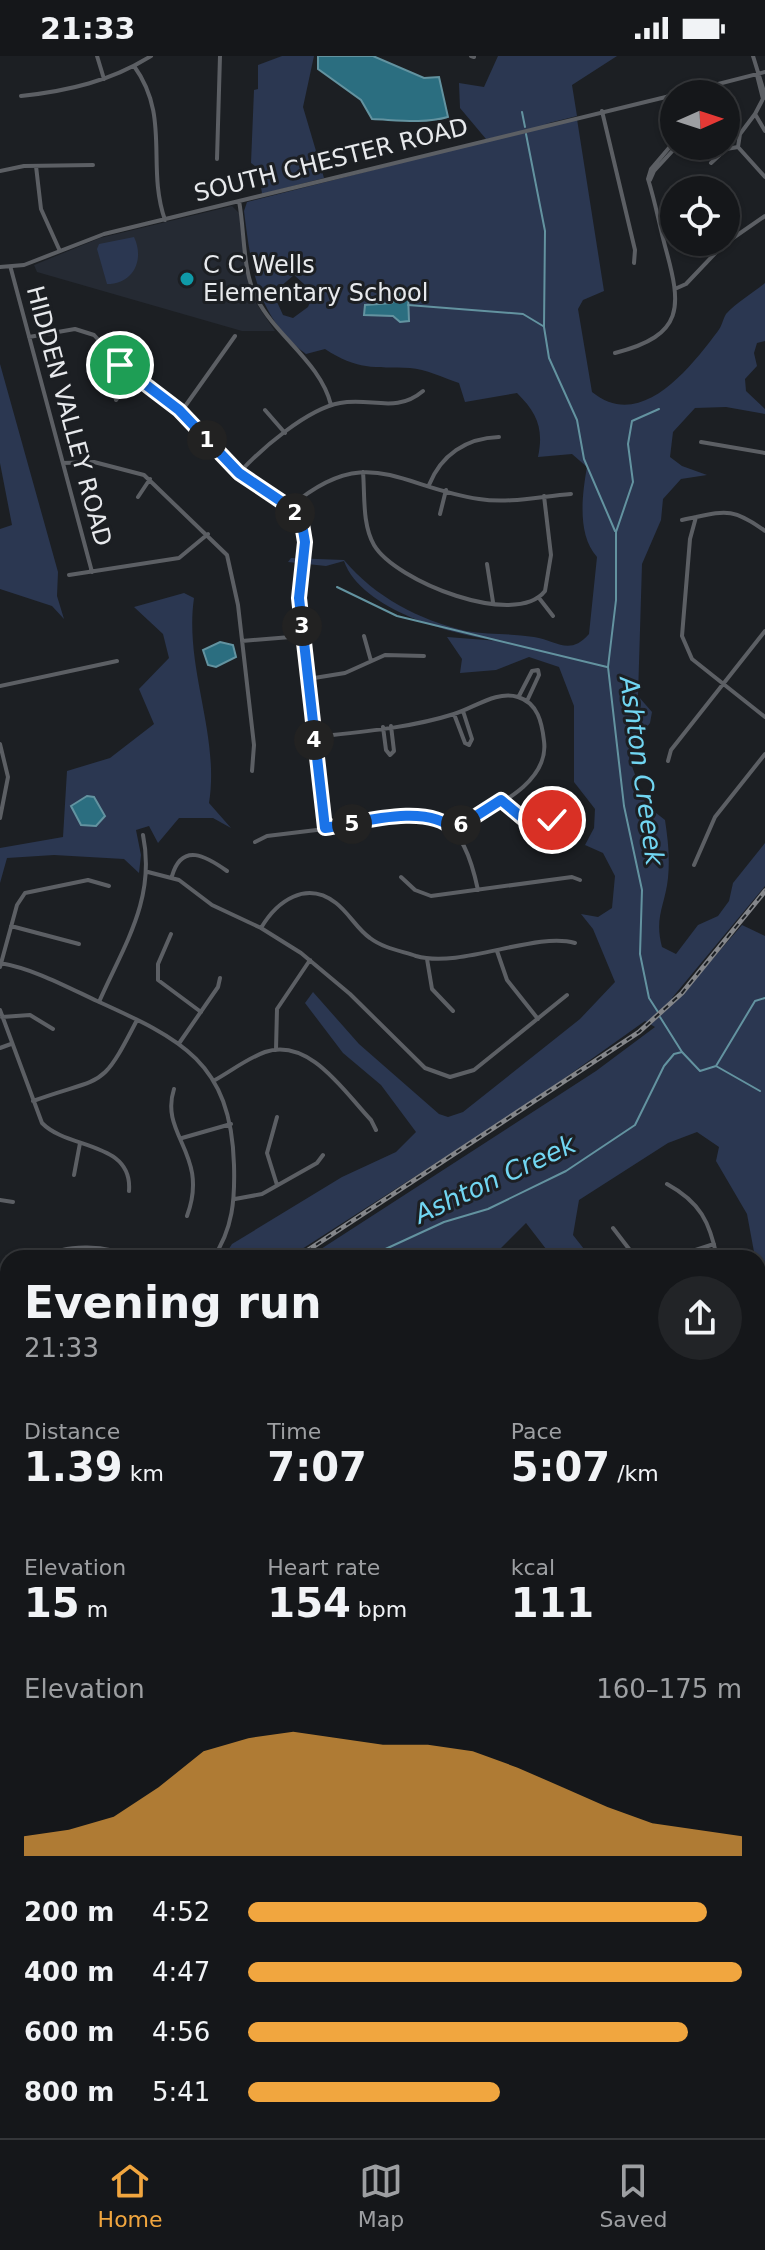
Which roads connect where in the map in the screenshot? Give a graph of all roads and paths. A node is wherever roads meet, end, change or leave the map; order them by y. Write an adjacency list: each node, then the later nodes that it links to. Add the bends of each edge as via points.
1 (97, 56): 8 (street)
2 (151, 56): 5 (street)
3 (220, 56): 18 (street)
4 (753, 56): 7 (street)
5 (134, 66): 8 (street); 28 (street, via 155,107)
6 (765, 72): 7 (street, SOUTH CHESTER ROAD)
7 (757, 74): 9 (street, SOUTH CHESTER ROAD); 12 (street)
8 (104, 79): 10 (street)
9 (733, 80)
10 (21, 96)
11 (660, 98): 13 (street, SOUTH CHESTER ROAD)
12 (764, 99): 14 (street)
13 (602, 111): 26 (street, SOUTH CHESTER ROAD); 30 (street)
14 (755, 114): 15 (street); 16 (street)
15 (765, 131)
16 (740, 134)
17 (740, 149): 25 (street)
18 (217, 159)
19 (663, 160): 33 (street, via 652,173 651,190)
20 (714, 160): 21 (street)
21 (711, 163)
22 (93, 165): 23 (street)
23 (36, 166): 24 (street); 29 (street, via 41,209)
24 (0, 171)
25 (765, 177)
26 (239, 201): 28 (street, SOUTH CHESTER ROAD); 41 (street, via 257,299 316,375)
27 (765, 216): 33 (street, via 723,245)
28 (165, 220): 29 (street, SOUTH CHESTER ROAD)
29 (59, 249): 32 (street, SOUTH CHESTER ROAD)
30 (634, 263)
31 (0, 267): 32 (street, SOUTH CHESTER ROAD)
32 (11, 268): 35 (street, HIDDEN VALLEY ROAD)
33 (677, 288): 37 (street, via 675,308 661,334 645,345)
34 (235, 336): 43 (street)
35 (29, 337): 38 (street, via 85,330); 48 (street, HIDDEN VALLEY ROAD)
36 (149, 352): 38 (street)
37 (615, 353)
38 (132, 375): 40 (street); 43 (street)
39 (423, 391): 41 (street, via 394,405)
40 (116, 400)
41 (331, 405): 44 (street)
42 (265, 410): 44 (street)
43 (181, 412): 50 (street)
44 (285, 433): 50 (street)
45 (499, 437): 52 (street, via 447,455)
46 (701, 442): 47 (street)
47 (765, 453)
48 (63, 463): 51 (street, via 94,462); 64 (street, HIDDEN VALLEY ROAD)
49 (363, 472): 52 (street); 57 (street, via 324,482); 67 (street, via 368,527 381,554 429,586)
50 (239, 473): 57 (street)
51 (150, 479): 56 (street); 62 (street)
52 (429, 485): 53 (street)
53 (446, 490): 55 (street, via 489,500); 58 (street)
54 (571, 494): 55 (street)
55 (544, 496): 66 (street, via 551,566)
56 (138, 497)
57 (290, 507): 70 (street, via 305,537 299,587)
58 (440, 514)
59 (696, 517): 60 (street); 61 (street, via 729,511 743,514); 77 (street, via 682,636 692,659)
60 (682, 520)
61 (765, 531)
62 (208, 534): 64 (street, via 179,558); 72 (street, via 227,555 232,570)
63 (487, 564): 67 (street)
64 (92, 572): 65 (street)
65 (69, 575)
66 (539, 598): 67 (street); 68 (street)
67 (493, 602)
68 (553, 616)
69 (765, 631): 77 (street)
70 (303, 636): 72 (street); 76 (street)
71 (364, 636): 75 (street)
72 (242, 641): 90 (street)
73 (424, 656): 75 (street, via 391,654)
74 (117, 661): 78 (street)
75 (371, 661): 76 (street, via 345,673)
76 (308, 679): 86 (street)
77 (723, 684): 83 (street); 89 (street)
78 (0, 686)
79 (519, 697): 80 (street); 80 (street, via 533,670 538,670); 81 (street, via 498,696)
80 (527, 701): 91 (street, via 539,715 544,760 532,780)
81 (463, 711): 82 (street); 82 (street, via 469,745)
82 (454, 714): 84 (street)
83 (765, 717)
84 (391, 726): 85 (street); 85 (street, via 390,755)
85 (383, 727): 86 (street)
86 (314, 737): 94 (street)
87 (0, 744): 93 (street, via 8,777)
88 (765, 754): 98 (street, via 715,817)
89 (668, 761)
90 (252, 771)
91 (501, 800): 92 (street, via 526,821); 95 (street)
92 (560, 816)
93 (0, 818)
94 (325, 828): 95 (street, via 420,815 440,819); 97 (street)
95 (454, 830): 105 (street)
96 (143, 835): 100 (street)
97 (255, 842)
98 (694, 865)
99 (227, 871): 101 (street, via 192,854 180,860)
100 (148, 872): 101 (street); 117 (street, via 141,908)
101 (172, 876): 107 (street, via 212,905)
102 (401, 877): 105 (street, via 426,895)
103 (580, 880): 105 (street)
104 (109, 886): 106 (street, via 88,880 28,891 19,899)
105 (478, 890)
106 (11, 926): 110 (street); 114 (street)
107 (261, 928): 112 (street, via 283,900 314,894 336,903 372,940); 113 (street)
108 (171, 934): 120 (street, via 158,964 158,980)
109 (575, 943): 111 (street)
110 (79, 944)
111 (497, 951): 112 (street); 122 (street, via 507,980)
112 (427, 959): 119 (street, via 432,989)
113 (310, 960): 122 (street, via 420,1065 444,1077 474,1070); 128 (street, via 277,1009)
114 (0, 964): 117 (street, via 40,975)
115 (220, 978): 120 (street)
116 (567, 995): 122 (street)
117 (99, 1002): 123 (street)
118 (0, 1010): 121 (street)
119 (453, 1011)
120 (201, 1012): 125 (street)
121 (2, 1017): 124 (street, via 30,1015); 126 (street)
122 (538, 1019)
123 (137, 1020): 125 (street); 131 (street, via 115,1064 100,1079)
124 (53, 1029)
125 (180, 1042): 129 (street)
126 (11, 1044): 127 (street); 131 (street)
127 (0, 1048)
128 (276, 1050): 129 (street); 134 (street, via 309,1058)
129 (215, 1080): 133 (street)
130 (174, 1089): 135 (street, via 170,1112)
131 (33, 1101): 136 (street, via 47,1128)
132 (277, 1117): 140 (street, via 267,1153)
133 (231, 1124): 135 (street); 142 (street)
134 (376, 1130)
135 (182, 1138): 145 (street, via 194,1176)
136 (80, 1143): 138 (street); 141 (street, via 120,1161 130,1178)
137 (323, 1155): 140 (street)
138 (74, 1175)
139 (667, 1184): 147 (street, via 701,1208)
140 (277, 1185): 142 (street, via 257,1196)
141 (129, 1191)
142 (235, 1199): 150 (street)
143 (0, 1200): 144 (street)
144 (13, 1202)
145 (187, 1216)
146 (613, 1228): 151 (street)
147 (714, 1244): 152 (street); 153 (street)
148 (61, 1250): 149 (street)
149 (100, 1250)
150 (217, 1250)
151 (630, 1250)
152 (696, 1250)
153 (715, 1250)

